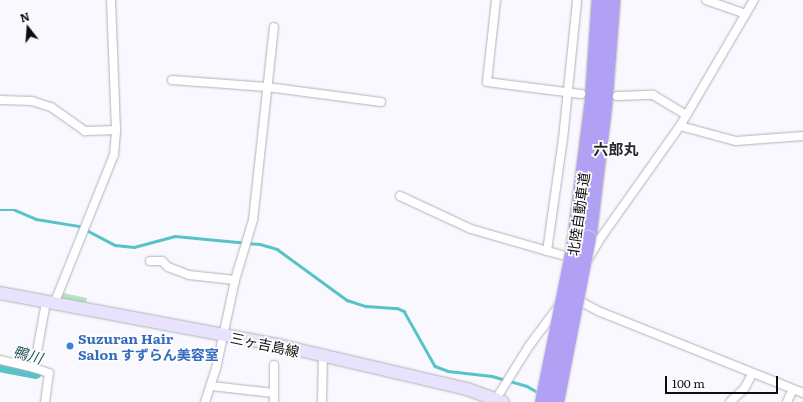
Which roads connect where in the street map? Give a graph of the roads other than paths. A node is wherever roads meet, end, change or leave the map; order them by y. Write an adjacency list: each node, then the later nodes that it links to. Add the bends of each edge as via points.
1 (111, 0): 19 (street)
2 (496, 0): 12 (street, via 486,82)
3 (577, 0): 12 (street)
4 (599, 0): 44 (highway, 北陸自動車道, bridge, via 592,102 574,244)
5 (612, 0): 45 (highway, 北陸自動車道, bridge, via 604,104 588,238)
6 (706, 0): 8 (street)
7 (754, 0): 8 (street)
8 (746, 14): 17 (street)
9 (274, 27): 11 (street)
10 (172, 80): 11 (street)
11 (267, 87): 16 (street); 25 (street, via 253,220)
12 (567, 92): 13 (street); 22 (street)
13 (580, 94)
14 (616, 96): 17 (street, via 653,95)
15 (0, 100): 19 (street, via 32,100 51,107 85,131)
16 (381, 102)
17 (686, 115): 18 (street)
18 (680, 126): 20 (street, via 736,141); 27 (street, via 602,236)
19 (116, 130): 28 (street, via 114,155 105,180)
20 (803, 136)
21 (400, 196): 22 (street, via 471,229)
22 (547, 251): 23 (street)
23 (562, 255)
24 (150, 261): 25 (street, via 162,261 168,267 189,275)
25 (235, 280): 29 (street)
26 (0, 294): 28 (main road, 三ヶ吉島線)
27 (568, 295): 34 (street, via 598,311); 39 (street, via 529,346)
28 (50, 303): 29 (main road, 三ヶ吉島線); 33 (street)
29 (223, 335): 30 (main road, 三ヶ吉島線); 35 (street)
30 (323, 356): 39 (main road, 三ヶ吉島線, via 467,389); 43 (street)
31 (0, 360): 33 (street)
32 (274, 365): 37 (street)
33 (34, 368): 40 (street, via 49,373)
34 (753, 373): 36 (street); 46 (street, via 744,389)
35 (211, 386): 37 (street); 41 (street)
36 (792, 389): 38 (street); 47 (street)
37 (274, 393): 42 (street)
38 (803, 393)
39 (499, 401)
40 (45, 402)
41 (205, 402)
42 (274, 402)
43 (322, 402)
44 (542, 402)
45 (556, 402)
46 (730, 402)
47 (787, 402)

